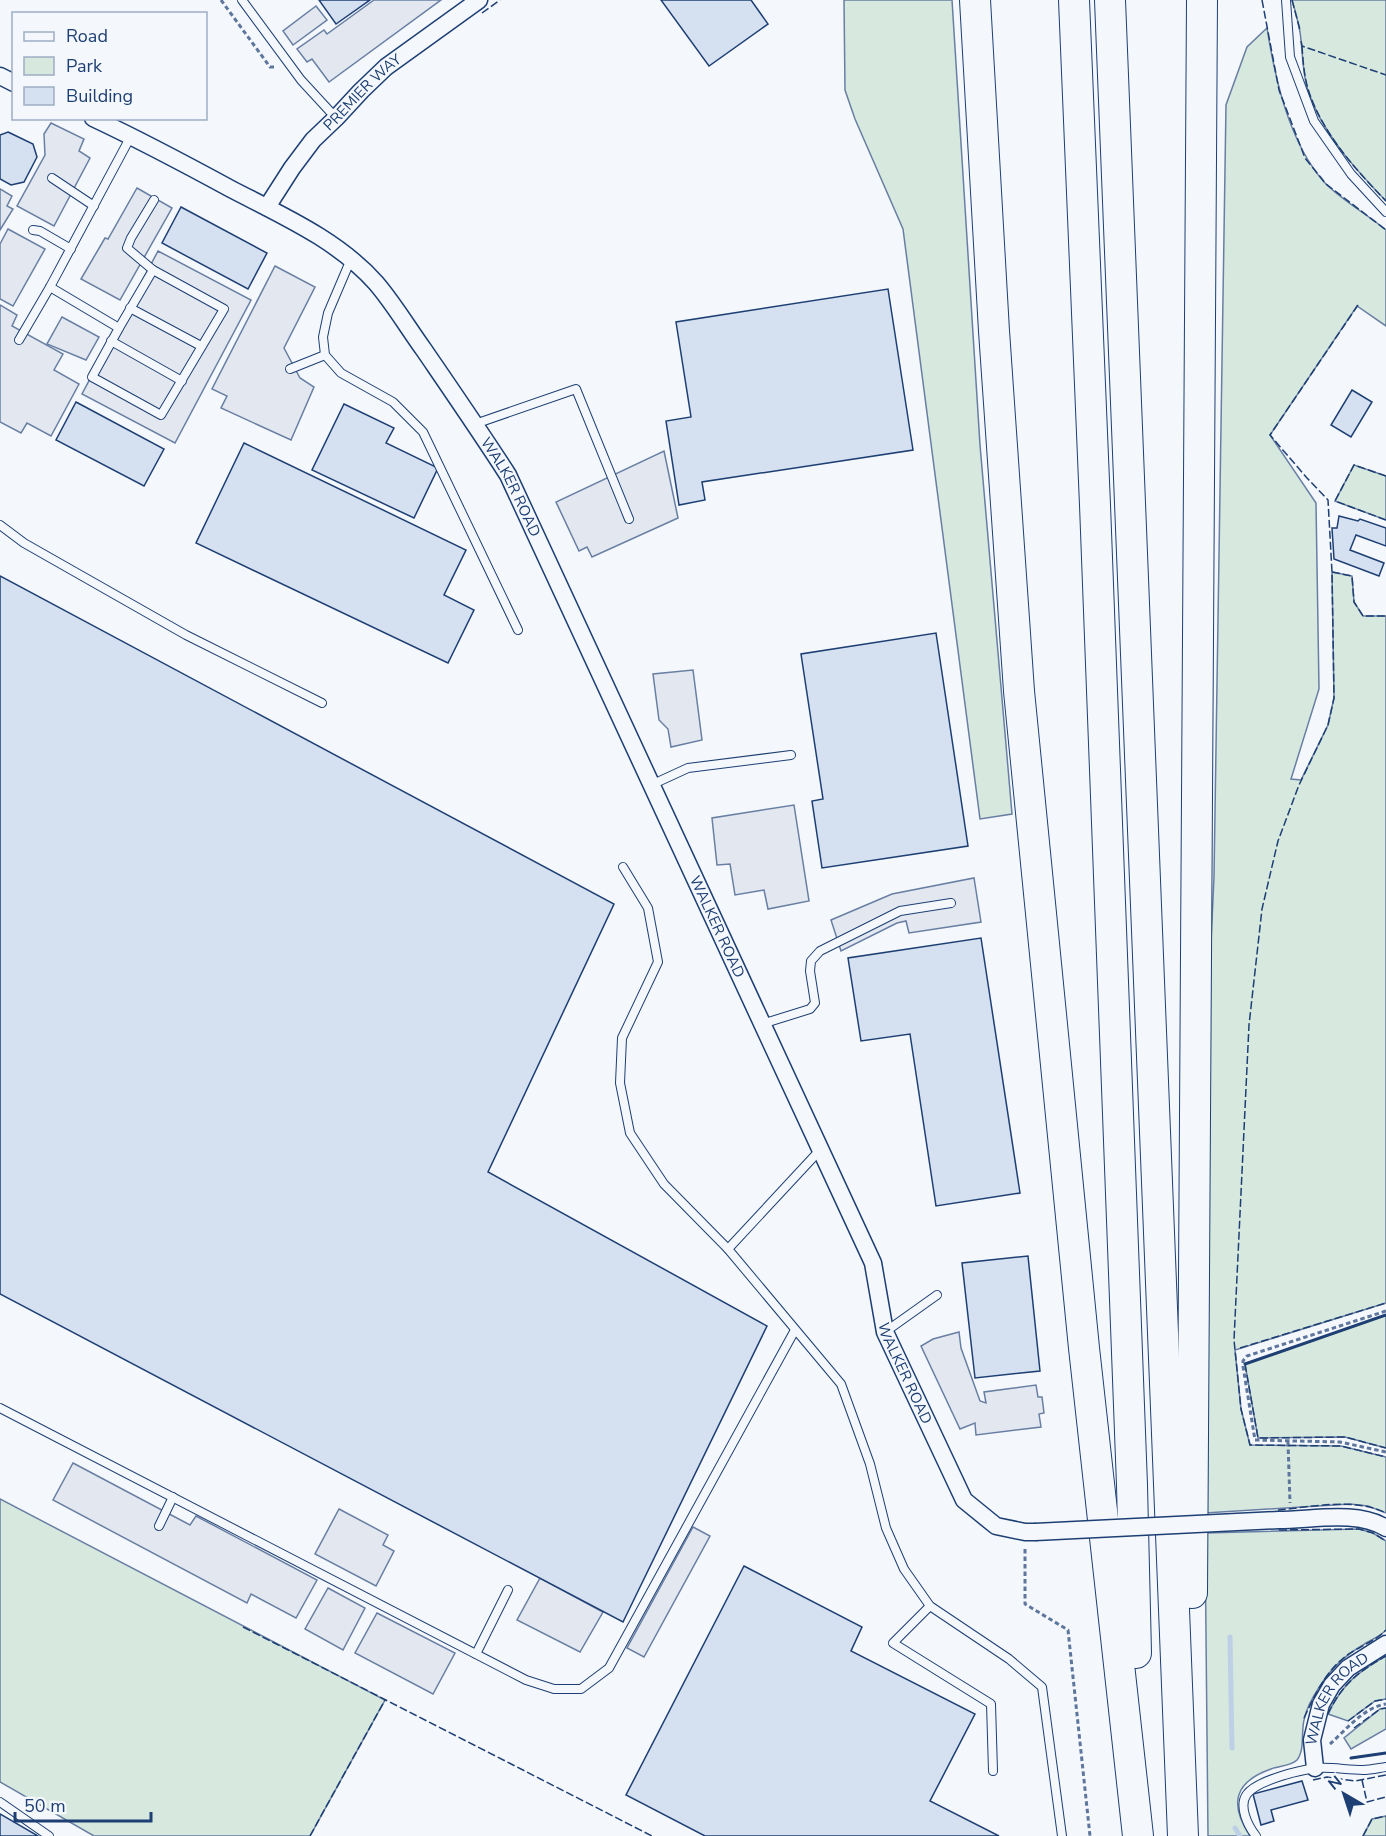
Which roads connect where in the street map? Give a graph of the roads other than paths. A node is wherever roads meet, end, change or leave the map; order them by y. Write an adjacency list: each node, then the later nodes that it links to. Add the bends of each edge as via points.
1 (242, 0): 8 (lane, via 288,64)
2 (479, 0): 8 (street, PREMIER WAY, via 386,67)
3 (975, 0): 58 (highway, via 1019,691 1084,1348)
4 (1074, 0): 58 (highway, via 1132,1485)
5 (1110, 0): 59 (highway)
6 (1202, 0): 59 (highway, via 1192,1746)
7 (1286, 0): 15 (lane, via 1290,57 1314,121 1351,174)
8 (336, 118): 14 (street, PREMIER WAY, via 313,140)
9 (97, 120): 10 (street, WALKER ROAD)
10 (131, 136): 13 (lane); 14 (street, WALKER ROAD)
11 (52, 178): 13 (lane)
12 (154, 200): 19 (lane, via 127,248)
13 (94, 206): 17 (lane)
14 (267, 207): 18 (street, WALKER ROAD)
15 (1386, 212)
16 (33, 230): 17 (lane)
17 (71, 249): 20 (lane)
18 (351, 259): 26 (lane, via 328,313 323,337); 29 (street, WALKER ROAD, via 392,304)
19 (153, 270): 21 (lane); 25 (lane, via 224,309)
20 (50, 287): 22 (lane); 23 (lane)
21 (130, 308): 22 (lane); 25 (lane)
22 (118, 327): 24 (lane)
23 (19, 340)
24 (111, 341): 28 (lane); 28 (lane, via 92,377 161,416)
25 (201, 346): 28 (lane)
26 (325, 355): 27 (lane); 32 (lane, via 340,373 393,402 423,432)
27 (290, 369)
28 (182, 381)
29 (475, 424): 30 (lane, via 576,389); 35 (street, WALKER ROAD, via 508,475)
30 (629, 519)
31 (0, 525): 33 (lane, via 24,543 186,635)
32 (519, 630)
33 (322, 703)
34 (791, 755): 35 (lane, via 688,768)
35 (651, 785): 38 (street, WALKER ROAD)
36 (623, 867): 40 (lane, via 648,908 658,962 622,1038 620,1083 630,1133 664,1184)
37 (951, 903): 38 (lane, via 900,911 820,951 811,960 815,1003 810,1010)
38 (762, 1024): 39 (street, WALKER ROAD)
39 (820, 1150): 40 (lane); 43 (street, WALKER ROAD, via 873,1263)
40 (728, 1249): 42 (lane)
41 (936, 1295): 43 (lane)
42 (795, 1330): 49 (lane, via 841,1384 870,1464 886,1528 904,1569); 51 (lane, via 609,1668 581,1689 554,1689 526,1680)
43 (885, 1332): 47 (street, WALKER ROAD, bridge, via 964,1500 996,1526 1030,1532 1359,1517)
44 (0, 1408): 45 (lane)
45 (173, 1497): 46 (lane); 51 (lane)
46 (159, 1526)
47 (1386, 1528)
48 (508, 1590): 51 (lane)
49 (930, 1606): 54 (lane, via 893,1642 991,1704); 57 (lane, via 1009,1659 1042,1687)
50 (1386, 1644): 53 (street, WALKER ROAD, via 1348,1668 1332,1685 1312,1740)
51 (476, 1654)
52 (1386, 1767): 53 (lane)
53 (1315, 1768): 60 (lane, via 1274,1779 1246,1794 1248,1825)
54 (993, 1771)
55 (0, 1802): 56 (lane)
56 (49, 1836)
57 (1062, 1836)
58 (1139, 1836)
59 (1183, 1836)
60 (1256, 1836)

